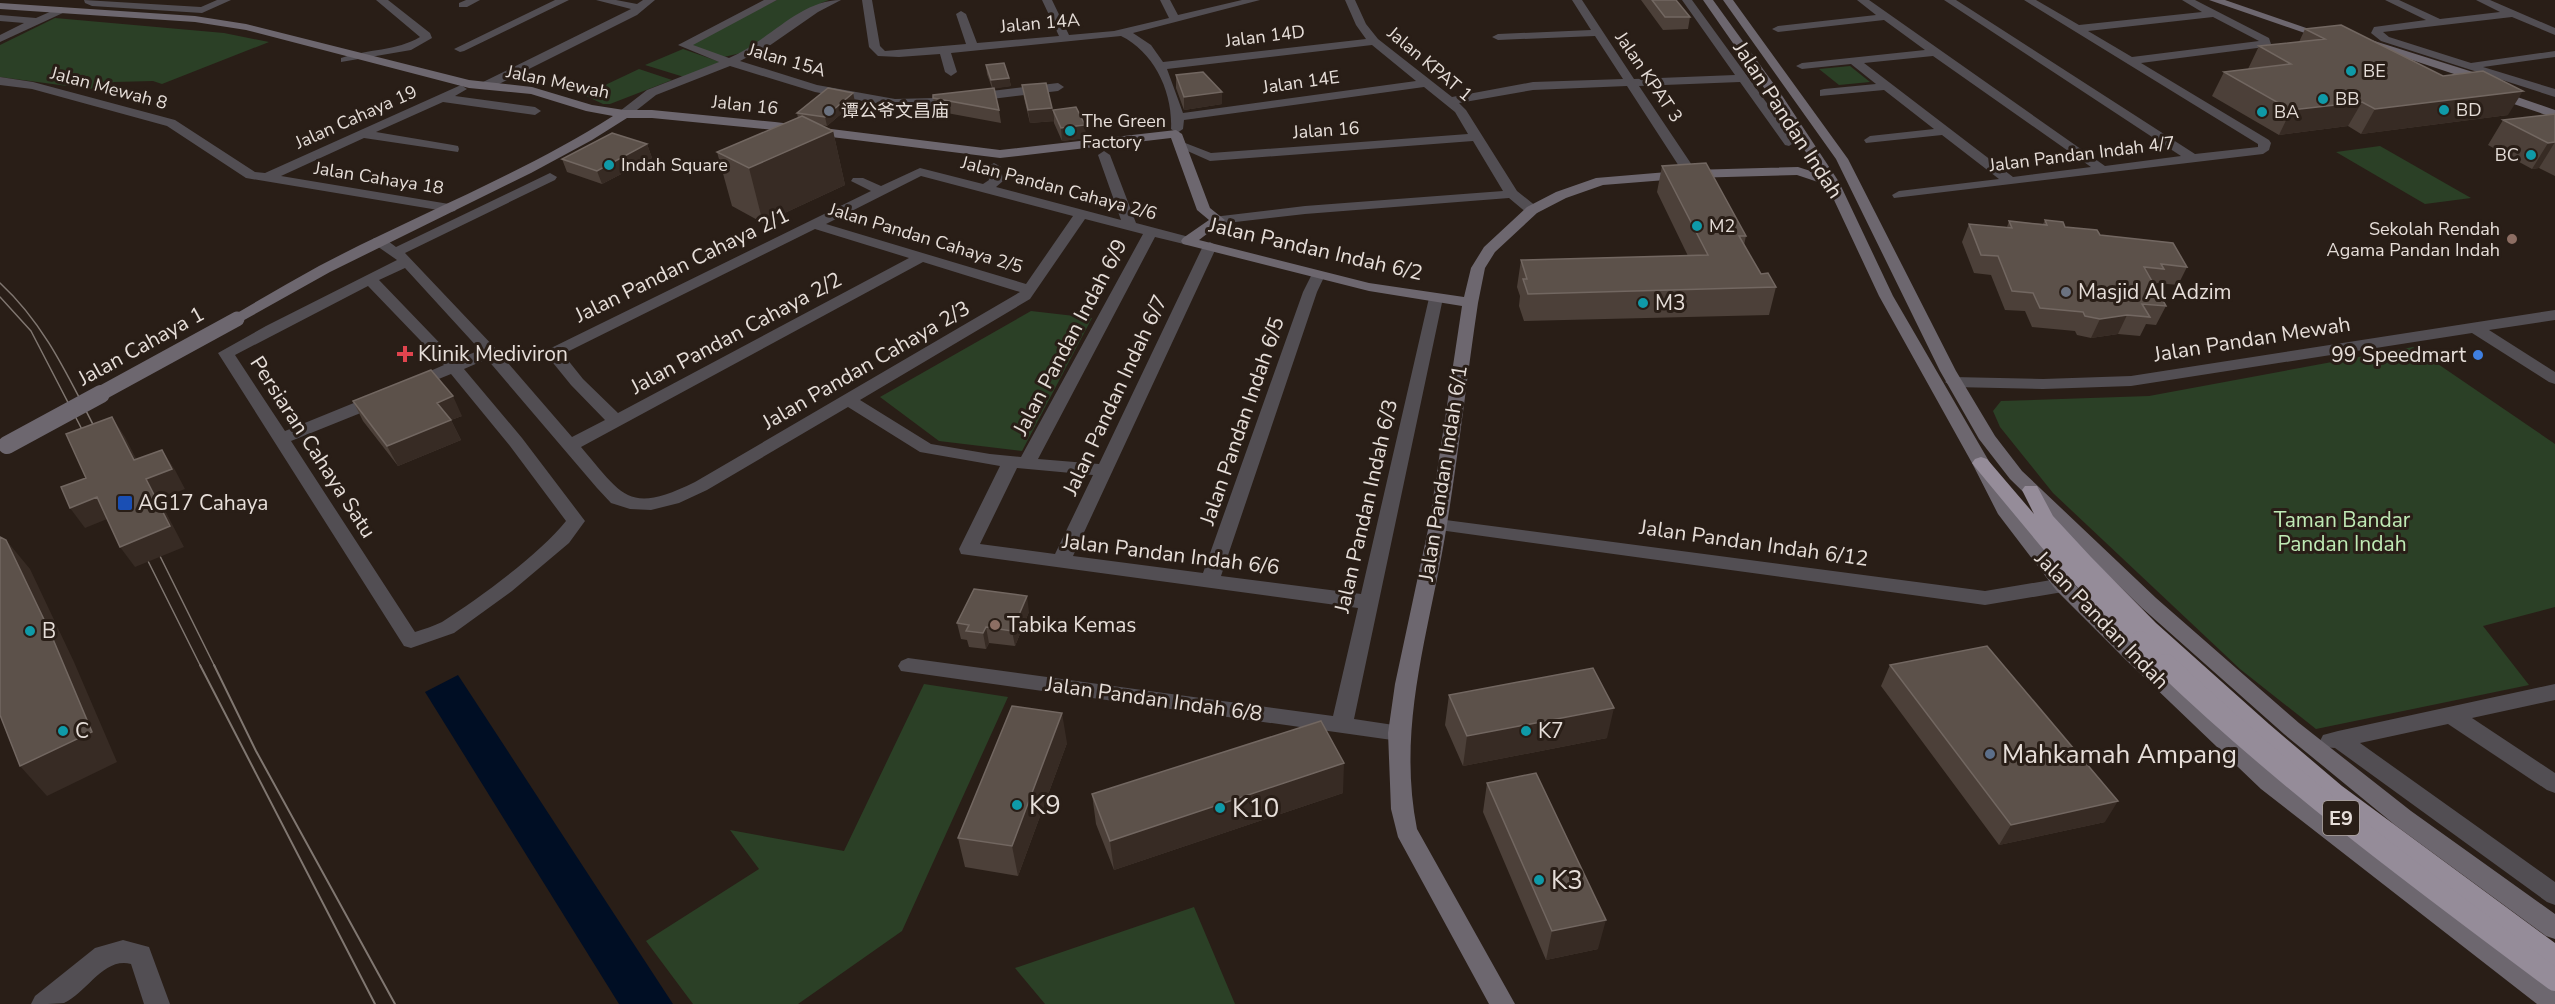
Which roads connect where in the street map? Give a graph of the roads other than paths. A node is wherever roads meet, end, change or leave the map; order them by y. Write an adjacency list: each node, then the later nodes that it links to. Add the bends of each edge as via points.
1 (92, 0): 33 (street, via 89,1)
2 (180, 0): 30 (street)
3 (226, 0): 30 (street, via 202,10)
4 (381, 0): 55 (street, via 426,35 421,42)
5 (474, 0): 28 (street)
6 (564, 0): 57 (street)
7 (601, 0): 31 (street)
8 (650, 0): 31 (street)
9 (772, 0): 64 (street, Jalan 15A, via 684,45)
10 (836, 0): 64 (street, Jalan 16, via 812,10)
11 (867, 0): 58 (street, Jalan 14A, via 875,47 882,54)
12 (1047, 0): 49 (street)
13 (1165, 0): 41 (street)
14 (1255, 0): 41 (street, Jalan 14A)
15 (1350, 0): 53 (street, Jalan KPAT 1)
16 (1577, 0): 48 (street, Jalan KPAT 3)
17 (1687, 0): 70 (street)
18 (1708, 0): 98 (street, Jalan Pandan Indah)
19 (1728, 0): 134 (street, Jalan Pandan Indah, via 1842,159)
20 (1862, 0): 39 (street)
21 (1949, 0): 97 (street)
22 (2029, 0): 45 (street)
23 (2187, 0): 36 (street)
24 (2214, 0): 51 (street)
25 (2238, 0): 51 (street)
26 (2390, 0): 43 (street)
27 (2481, 0): 37 (street)
28 (463, 5)
29 (0, 6): 34 (street, Jalan Mewah)
30 (157, 7): 33 (street)
31 (639, 8): 74 (street)
32 (0, 10): 34 (street, Jalan Mewah)
33 (134, 10): 38 (street, Jalan Mewah); 61 (street, Jalan Mewah, via 246,27)
34 (56, 12): 38 (street, Jalan Mewah); 42 (street)
35 (961, 14): 54 (street)
36 (2214, 14): 45 (street); 63 (street, via 2265,40 2265,44)
37 (2513, 14): 43 (street); 47 (street)
38 (112, 16): 61 (street, Jalan Mewah, via 212,27)
39 (1886, 17): 44 (street); 59 (street)
40 (0, 18): 42 (street)
41 (1175, 19): 46 (street, Jalan 14A)
42 (37, 21): 52 (street)
43 (2438, 22): 66 (street, via 2378,29 2377,33 2385,39)
44 (1778, 29)
45 (2076, 29): 63 (street)
46 (1123, 32): 49 (street, Jalan 14A); 67 (street, via 1146,45)
47 (2555, 32)
48 (1598, 33): 50 (street); 72 (street, Jalan KPAT 3)
49 (1065, 37): 54 (street, Jalan 14A)
50 (1498, 37)
51 (2343, 37): 82 (street)
52 (0, 39)
53 (1374, 41): 67 (street, Jalan 14D); 73 (street, Jalan KPAT 1)
54 (972, 46): 58 (street, Jalan 14A)
55 (403, 48): 61 (street); 65 (street)
56 (2358, 48): 85 (street)
57 (460, 49)
58 (944, 49): 69 (street)
59 (1936, 52): 62 (street); 101 (street)
60 (2555, 54): 66 (street)
61 (350, 58): 65 (street, Jalan Mewah); 77 (street, Jalan Mewah)
62 (1854, 61): 68 (street); 75 (street)
63 (2129, 61): 97 (street, Jalan Pandan Indah 4/7, via 2265,143 2263,150)
64 (730, 62): 76 (street, Jalan 15A, via 835,93 895,103); 84 (street, Jalan 16, via 639,99)
65 (393, 65): 74 (street, Jalan Mewah)
66 (2470, 65): 79 (street)
67 (1160, 66): 86 (street)
68 (1802, 66)
69 (951, 72)
70 (1743, 78): 72 (street); 94 (street)
71 (0, 81): 105 (street, Jalan Mewah 8, via 33,86 171,123 247,173)
72 (1630, 82): 81 (street, via 1533,86); 104 (street, Jalan KPAT 3)
73 (1427, 83): 81 (street, Jalan KPAT 1); 86 (street, Jalan 14E)
74 (485, 86): 84 (street, Jalan Mewah, via 532,91)
75 (1887, 86): 78 (street); 88 (street)
76 (1058, 87)
77 (461, 90): 80 (street, Jalan Cahaya 19); 87 (street, Jalan Mewah, via 544,102)
78 (1824, 93)
79 (2555, 93)
80 (442, 98): 83 (street); 89 (street, Jalan Cahaya 19)
81 (1451, 101): 91 (street, Jalan KPAT 1)
82 (2555, 104)
83 (535, 111)
84 (624, 114): 87 (street, Jalan Mewah); 90 (street, Jalan Cahaya 1); 92 (street, Jalan 16, via 775,126 1000,154)
85 (2555, 114)
86 (1179, 117): 92 (street)
87 (588, 118): 90 (street, via 595,127)
88 (1945, 131): 93 (street); 107 (street)
89 (363, 134): 95 (street); 105 (street, Jalan Cahaya 19)
90 (588, 137): 100 (street, Jalan Cahaya 1)
91 (1477, 137): 92 (street, Jalan 16, via 1210,157); 111 (street, Jalan KPAT 1)
92 (1178, 139): 116 (street, via 1204,210)
93 (1870, 140)
94 (1788, 142)
95 (453, 149)
96 (1104, 155): 118 (street)
97 (2192, 159): 101 (street, Jalan Pandan Indah 4/7)
98 (1820, 163): 102 (street, Jalan Pandan Indah 6/1); 108 (street, Jalan Pandan Indah)
99 (994, 166): 109 (street, via 996,182)
100 (526, 170): 113 (street, Jalan Cahaya 1); 122 (street, Persiaran Cahaya Satu, via 550,177)
101 (2103, 170): 107 (street, Jalan Pandan Indah 4/7)
102 (1798, 171): 104 (street, Jalan Pandan Indah 6/1); 108 (street, Jalan Pandan Indah 6/1)
103 (920, 172): 109 (street, Jalan Pandan Cahaya 2/6); 110 (street, Jalan Pandan Cahaya 2/1)
104 (1691, 174): 114 (street, Jalan Pandan Indah 6/1, via 1601,181)
105 (266, 178): 113 (street, Jalan Cahaya 18)
106 (858, 181): 110 (street)
107 (2010, 181): 112 (street, Jalan Pandan Indah 4/7)
108 (1832, 182): 141 (street, Jalan Pandan Indah, via 1886,296)
109 (987, 188): 115 (street, Jalan Pandan Cahaya 2/6)
110 (882, 191): 117 (street, Jalan Pandan Cahaya 2/1)
111 (1512, 194): 114 (street, Jalan KPAT 1); 116 (street)
112 (1899, 195)
113 (447, 210): 122 (street, Jalan Cahaya 1)
114 (1532, 210): 128 (street, Jalan Pandan Indah 6/1, via 1489,250 1479,268)
115 (1082, 213): 118 (street, Jalan Pandan Cahaya 2/6); 126 (street, Jalan Pandan Cahaya 2/3)
116 (1218, 220): 120 (street)
117 (812, 224): 123 (street, Jalan Pandan Cahaya 2/5); 136 (street, Jalan Pandan Cahaya 2/1, via 553,353)
118 (1130, 225): 119 (street, Jalan Pandan Cahaya 2/6)
119 (1151, 231): 120 (street, Jalan Pandan Cahaya 2/6); 140 (street, Jalan Pandan Indah 6/9)
120 (1188, 241): 121 (street, Jalan Pandan Indah 6/2)
121 (1210, 246): 124 (street, Jalan Pandan Indah 6/2); 142 (street, Jalan Pandan Indah 6/7)
122 (391, 250): 125 (street, Persiaran Cahaya Satu); 131 (street); 139 (street, Jalan Cahaya 1, bridge, via 304,282)
123 (922, 257): 126 (street, Jalan Pandan Cahaya 2/5); 136 (street, Jalan Pandan Cahaya 2/2)
124 (1318, 275): 127 (street, Jalan Pandan Indah 6/2); 146 (street, Jalan Pandan Indah 6/5)
125 (370, 279): 132 (street); 137 (street, Persiaran Cahaya Satu, via 226,353)
126 (1029, 290): 135 (street, Jalan Pandan Cahaya 2/3, via 1025,296)
127 (1436, 298): 128 (street, Jalan Pandan Indah 6/2); 148 (street, Jalan Pandan Indah 6/3)
128 (1470, 303): 144 (street, Jalan Pandan Indah 6/1)
129 (2555, 315): 130 (street, Jalan Pandan Mewah)
130 (2474, 327): 133 (street); 134 (street, Jalan Pandan Mewah, via 2131,381)
131 (490, 352): 132 (street); 138 (street)
132 (454, 368): 137 (street); 137 (street, Persiaran Cahaya Satu, via 576,521 562,538 505,586 447,628 411,641)
133 (2555, 380)
134 (1953, 382): 143 (street, Jalan Pandan Indah, via 1989,440)
135 (848, 400): 138 (street, Jalan Pandan Cahaya 2/3, via 691,491 661,501 635,504 620,500); 140 (street, via 926,448)
136 (616, 421): 138 (street, Jalan Pandan Cahaya 2/2)
137 (281, 439)
138 (571, 445)
139 (4, 447)
140 (1019, 462): 142 (street); 145 (street, Jalan Pandan Indah 6/6, via 968,549)
141 (1981, 463): 147 (street, Jalan Pandan Indah, via 2007,514); 149 (highway, E9, via 2065,562)
142 (1105, 470): 145 (street, Jalan Pandan Indah 6/7)
143 (2031, 490): 149 (highway, E9, via 2046,519); 156 (street, Jalan Pandan Indah, via 2205,655)
144 (1438, 525): 147 (street, Jalan Pandan Indah 6/12, via 1985,598); 154 (street, Jalan Pandan Indah 6/1, via 1405,684)
145 (1061, 562): 146 (street, Jalan Pandan Indah 6/6)
146 (1210, 581): 148 (street, Jalan Pandan Indah 6/6)
147 (2063, 585): 161 (street, Jalan Pandan Indah, via 2269,783)
148 (1368, 602): 153 (street, Jalan Pandan Indah 6/3)
149 (2144, 634): 160 (highway, E9, via 2334,792); 162 (highway, E9, bridge, via 2219,716 2356,831)
150 (908, 666): 153 (street, Jalan Pandan Indah 6/8)
151 (2555, 692): 152 (street)
152 (2451, 715): 155 (street); 157 (street)
153 (1342, 725): 154 (street, Jalan Pandan Indah 6/8)
154 (1399, 733): 166 (street, Jalan Pandan Indah 6/1, via 1406,830)
155 (2338, 739): 156 (street); 158 (street)
156 (2311, 745): 159 (street, Jalan Pandan Indah, via 2404,819)
157 (2555, 784)
158 (2555, 896)
159 (2555, 928)
160 (2555, 957)
161 (2511, 969): 162 (street); 163 (street, Jalan Pandan Indah)
162 (2555, 980)
163 (2555, 1003)
164 (44, 1004): 165 (street, via 104,956 123,951 140,955)
165 (157, 1004)
166 (1502, 1004)

